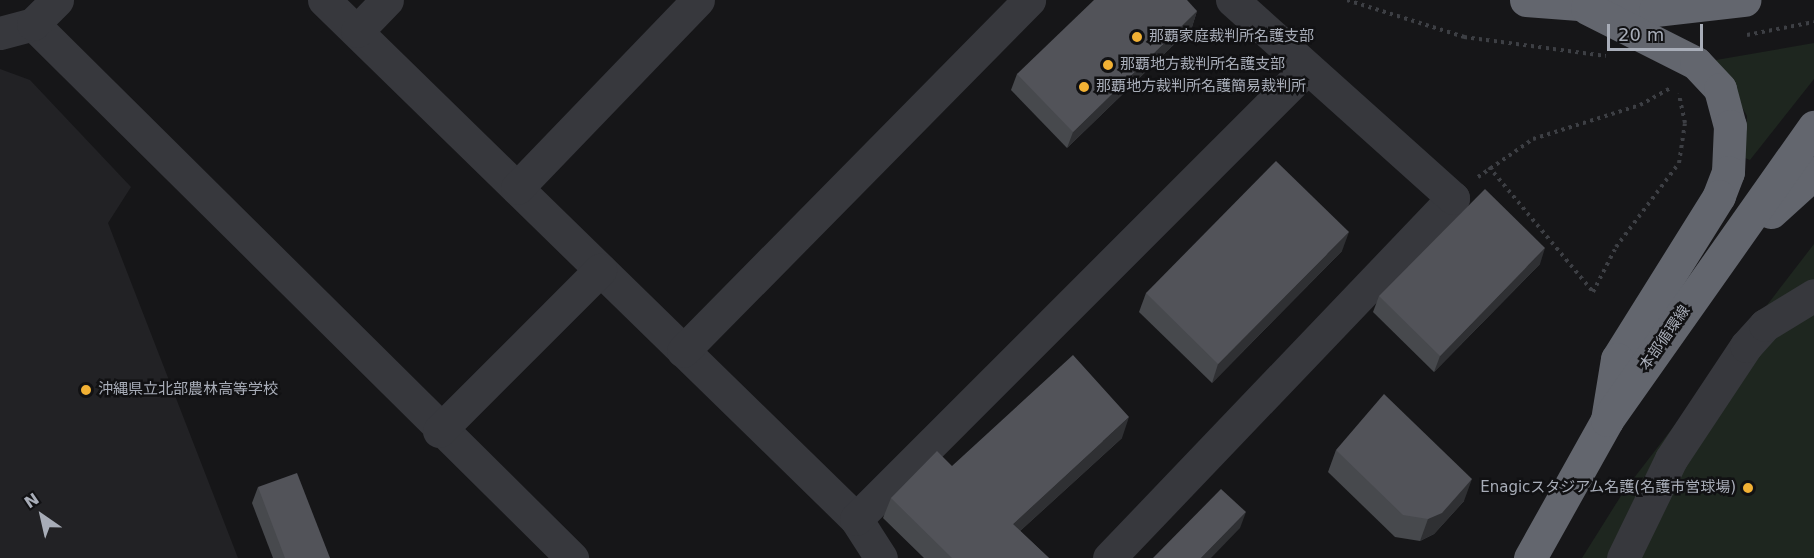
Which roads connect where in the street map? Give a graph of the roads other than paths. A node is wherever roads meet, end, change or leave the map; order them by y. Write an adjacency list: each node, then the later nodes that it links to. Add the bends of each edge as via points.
1 (57, 0): 10 (street)
2 (324, 0): 11 (street)
3 (387, 0): 11 (street)
4 (698, 0): 16 (street)
5 (1029, 0): 20 (street)
6 (1232, 0): 13 (street)
7 (1526, 0): 9 (highway)
8 (1744, 0): 9 (highway, via 1655,10)
9 (1587, 8): 21 (highway, via 1696,63 1720,88 1730,126 1728,172 1719,196 1617,359)
10 (33, 24): 12 (street); 22 (street)
11 (357, 31): 16 (street)
12 (0, 33)
13 (1307, 68): 23 (street); 26 (street, via 1453,198)
14 (1814, 128): 17 (highway, 本部循環線)
15 (1814, 173): 17 (highway)
16 (517, 188): 18 (street)
17 (1723, 255): 21 (highway, 本部循環線)
18 (600, 270): 20 (street); 22 (street)
19 (1814, 295): 28 (street, via 1765,325 1746,346 1671,459)
20 (683, 351): 23 (street)
21 (1607, 420): 27 (highway, 本部循環線)
22 (439, 431): 24 (street)
23 (856, 519): 25 (street)
24 (572, 558)
25 (881, 558)
26 (1109, 558)
27 (1530, 558)
28 (1623, 558)

